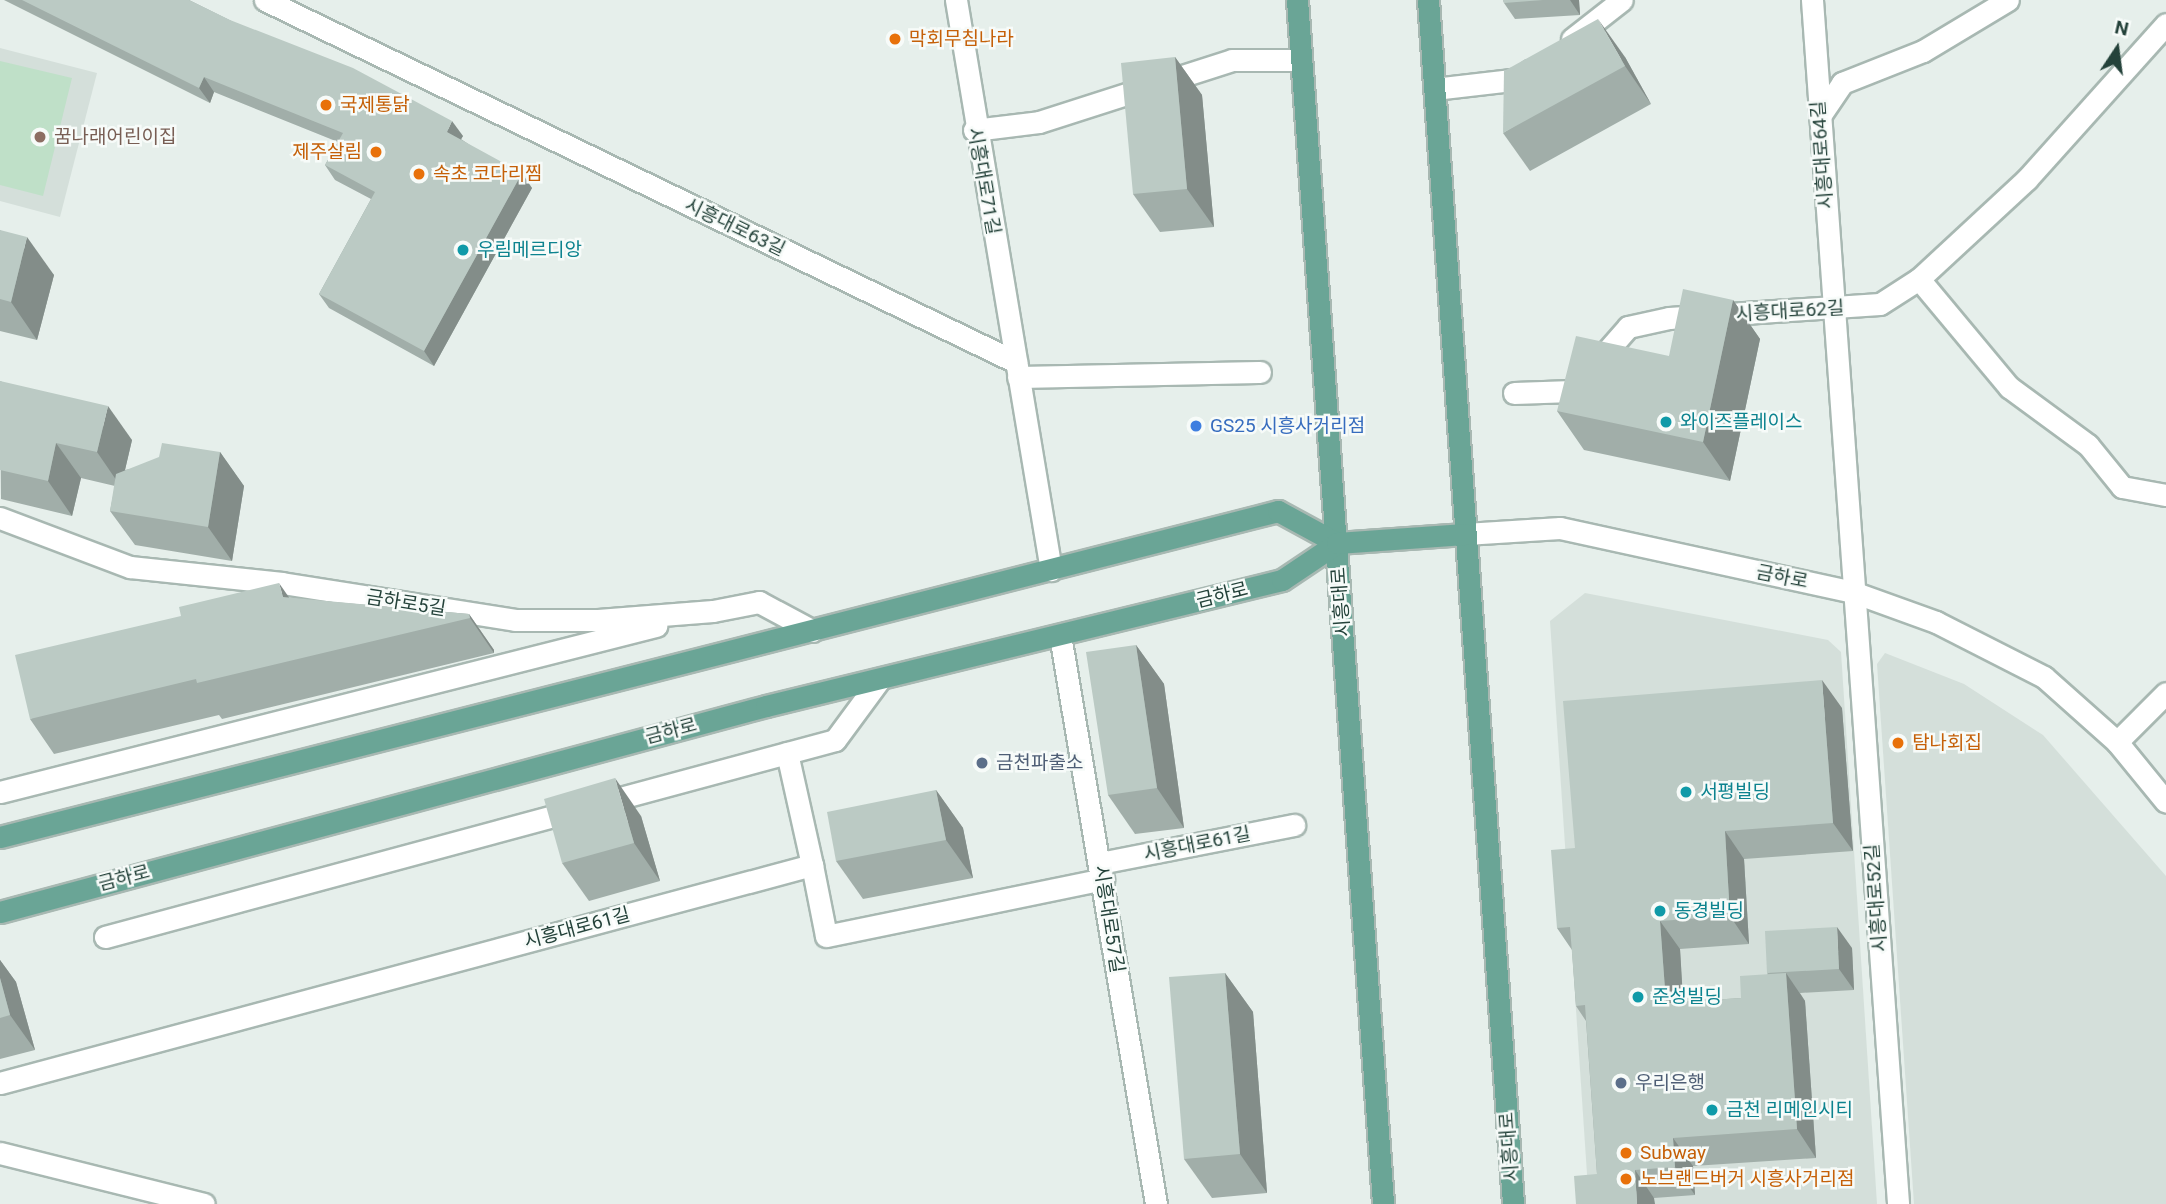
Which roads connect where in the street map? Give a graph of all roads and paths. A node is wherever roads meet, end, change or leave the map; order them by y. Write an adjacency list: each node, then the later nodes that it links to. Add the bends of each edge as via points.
1 (265, 0): 15 (street, 시흥대로63길)
2 (956, 0): 12 (street, 시흥대로71길)
3 (1297, 0): 9 (main road, 시흥대로)
4 (1428, 0): 10 (main road, 시흥대로)
5 (1622, 0): 10 (street, via 1520,79)
6 (1812, 0): 11 (street, 시흥대로64길)
7 (2008, 0): 11 (street, via 1923,51 1842,83)
8 (2166, 24): 13 (street, 시흥대로62길, via 2027,179)
9 (1301, 60): 12 (street, via 1232,60 1039,122); 21 (main road, 시흥대로)
10 (1434, 89): 20 (main road, 시흥대로)
11 (1820, 116): 14 (street, 시흥대로64길)
12 (974, 130): 15 (street, 시흥대로71길)
13 (1919, 279): 14 (street, 시흥대로62길, via 1880,304); 18 (street, via 2009,387 2088,445 2122,487)
14 (1833, 310): 17 (street, 시흥대로62길, via 1669,318 1628,327 1572,391); 23 (street)
15 (1017, 370): 16 (street); 22 (street)
16 (1260, 372)
17 (1514, 393)
18 (2166, 495)
19 (0, 519): 24 (street, 금하로5길, via 130,567 282,583 515,620 598,620)
20 (1465, 534): 21 (main road, 금하로); 23 (street, 금하로, via 1560,528); 44 (main road, 시흥대로)
21 (1337, 543): 22 (main road, via 1278,511); 26 (main road, 금하로, via 1282,580); 43 (main road, 시흥대로)
22 (1051, 569): 25 (main road)
23 (1853, 592): 29 (street, 금하로, via 1994,648 2044,677); 45 (street, 시흥대로52길)
24 (713, 611): 25 (street, 금하로5길, via 759,603); 31 (street)
25 (813, 631): 34 (main road)
26 (1060, 635): 27 (main road, 금하로); 36 (street, 시흥대로57길)
27 (880, 678): 30 (street, via 835,740); 37 (main road, 금하로)
28 (2166, 693): 29 (street)
29 (2117, 742): 32 (street, 금하로)
30 (787, 753): 35 (street); 38 (street)
31 (0, 792)
32 (2166, 802)
33 (1294, 825): 36 (street, 시흥대로61길)
34 (0, 837)
35 (812, 865): 36 (street, 시흥대로61길, via 826,936); 39 (street, 시흥대로61길)
36 (1101, 871): 42 (street, 시흥대로57길)
37 (0, 912)
38 (105, 937)
39 (0, 1083)
40 (0, 1153): 41 (street)
41 (204, 1204)
42 (1156, 1204)
43 (1383, 1204)
44 (1513, 1204)
45 (1898, 1204)

